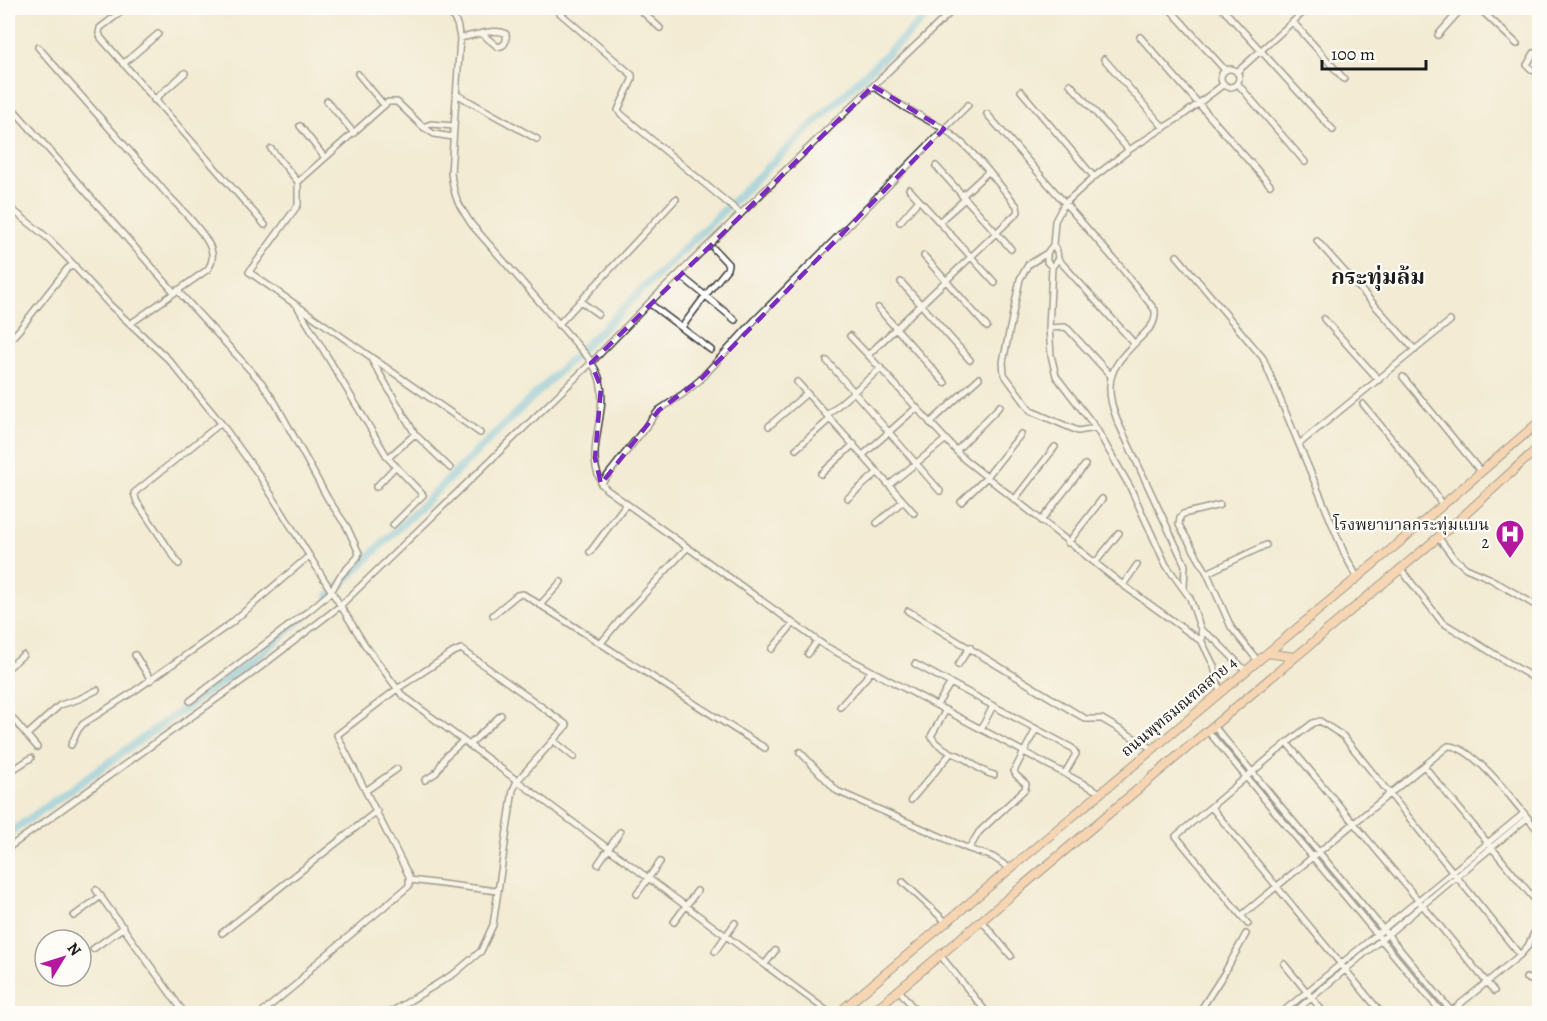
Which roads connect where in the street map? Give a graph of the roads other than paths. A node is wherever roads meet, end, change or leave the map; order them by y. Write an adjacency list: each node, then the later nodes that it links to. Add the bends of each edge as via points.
1 (126, 8): 23 (street, via 105,22 99,33)
2 (448, 8): 17 (street)
3 (554, 8): 67 (street, via 632,75 618,110 621,114)
4 (638, 8): 12 (street)
5 (955, 8): 33 (street)
6 (1169, 8): 24 (street)
7 (1222, 8): 20 (street)
8 (1308, 8): 11 (street)
9 (1462, 8): 15 (street)
10 (1479, 8): 18 (street)
11 (1293, 22): 20 (street); 29 (street)
12 (660, 28)
13 (158, 34): 23 (street)
14 (482, 34): 17 (street)
15 (1438, 35)
16 (1140, 37): 39 (street)
17 (460, 38): 35 (street)
18 (1517, 44)
19 (38, 46): 87 (street, via 207,240 212,264)
20 (1261, 51): 25 (street); 48 (street)
21 (1534, 53): 26 (street, via 1527,65)
22 (1104, 59): 46 (street)
23 (123, 63): 36 (street)
24 (1225, 70): 25 (street); 32 (street, via 1221,77)
25 (1237, 72): 30 (street)
26 (1539, 73)
27 (185, 74): 36 (street)
28 (358, 74): 40 (street)
29 (1344, 79)
30 (1237, 83): 32 (street); 55 (street)
31 (1070, 84): 53 (street)
32 (1224, 84): 39 (street)
33 (873, 86): 47 (street); 67 (street)
34 (1021, 91): 58 (street)
35 (456, 94): 44 (street); 51 (street)
36 (154, 100): 70 (street)
37 (327, 101): 49 (street)
38 (8, 103): 87 (street)
39 (1199, 104): 46 (street); 60 (street)
40 (384, 105): 45 (street, via 397,102); 49 (street)
41 (968, 105): 47 (street)
42 (987, 114): 65 (street)
43 (300, 126): 54 (street)
44 (454, 126): 45 (street); 50 (street)
45 (423, 127): 50 (street, via 434,134)
46 (1164, 128): 53 (street)
47 (946, 130): 57 (street); 153 (street, via 700,380 659,410)
48 (1333, 130)
49 (354, 133): 54 (street)
50 (453, 136): 99 (street, via 451,173 459,205)
51 (537, 139)
52 (271, 149): 59 (street)
53 (1129, 150): 58 (street)
54 (325, 158): 59 (street)
55 (1305, 162)
56 (936, 166): 62 (street)
57 (988, 172): 62 (street); 71 (street, via 1018,208)
58 (1094, 177): 65 (street)
59 (298, 182): 91 (street, via 298,205 249,272)
60 (1270, 185)
61 (909, 189): 64 (street)
62 (964, 197): 69 (street); 71 (street)
63 (676, 199): 89 (street)
64 (919, 200): 68 (street); 69 (street)
65 (1064, 204): 73 (street, via 1055,221); 106 (street, via 1153,306 1154,323)
66 (8, 206): 81 (street)
67 (736, 210): 83 (street)
68 (900, 222)
69 (939, 222): 78 (street)
70 (265, 225)
71 (996, 233): 75 (street); 78 (street)
72 (1317, 241): 108 (street)
73 (1053, 245): 76 (street); 80 (street)
74 (714, 249): 88 (street, via 728,269)
75 (1011, 249)
76 (1047, 253): 82 (street, via 1047,262); 131 (street, via 1028,265 1020,279 1003,370 1031,411 1078,431)
77 (924, 256): 84 (street)
78 (970, 256): 84 (street); 86 (street)
79 (1177, 256): 138 (street, via 1263,358)
80 (1058, 259): 82 (street); 106 (street)
81 (76, 267): 98 (street); 105 (street, via 67,269)
82 (1052, 267): 103 (street)
83 (680, 275): 88 (street); 90 (street)
84 (946, 280): 92 (street); 101 (street)
85 (901, 282): 92 (street)
86 (995, 283)
87 (176, 291): 98 (street); 185 (street, via 262,383 356,543 357,558)
88 (705, 296): 96 (street); 100 (street)
89 (580, 301): 94 (street); 99 (street)
90 (649, 303): 100 (street); 113 (street)
91 (296, 304): 110 (street); 144 (street)
92 (921, 305): 102 (street); 111 (street)
93 (878, 308): 102 (street)
94 (598, 314)
95 (1324, 319): 118 (street)
96 (735, 320)
97 (1450, 321): 108 (street)
98 (130, 324): 128 (street, via 169,360)
99 (558, 325): 113 (street)
100 (682, 327): 107 (street)
101 (987, 327)
102 (896, 328): 109 (street); 120 (street)
103 (1049, 328): 115 (street, via 1068,329); 131 (street, via 1056,376)
104 (850, 336): 109 (street)
105 (8, 342)
106 (1134, 344): 115 (street)
107 (711, 350)
108 (1415, 350): 118 (street)
109 (868, 355): 114 (street)
110 (369, 356): 133 (street); 134 (street)
111 (970, 360)
112 (827, 361): 121 (street)
113 (591, 363): 153 (street, via 601,387 595,458); 186 (street)
114 (881, 369): 121 (street); 125 (street)
115 (1111, 376): 184 (street, via 1110,402 1185,564)
116 (1403, 377): 150 (street)
117 (978, 378): 129 (street)
118 (1379, 380): 138 (street)
119 (796, 381): 122 (street)
120 (945, 383)
121 (853, 392): 126 (street); 132 (street)
122 (807, 393): 126 (street); 130 (street)
123 (1363, 404): 163 (street)
124 (1000, 406): 142 (street)
125 (916, 408): 129 (street); 132 (street)
126 (828, 417): 137 (street); 141 (street)
127 (1539, 421): 150 (main road, ถนนพุทธมณฑลสาย 4)
128 (221, 423): 175 (street); 177 (street, via 134,493)
129 (930, 423): 136 (street)
130 (769, 426)
131 (1096, 428): 184 (street, via 1166,565)
132 (889, 432): 143 (street); 145 (street)
133 (480, 433)
134 (415, 434): 144 (street); 148 (street)
135 (1021, 434): 152 (street)
136 (945, 440): 142 (street); 145 (street)
137 (854, 444): 143 (street); 151 (street)
138 (1299, 444): 181 (street)
139 (1539, 446): 170 (main road)
140 (1055, 447): 159 (street)
141 (796, 449)
142 (956, 451): 152 (street)
143 (863, 454): 149 (street)
144 (388, 458): 147 (street)
145 (916, 463): 154 (street); 156 (street)
146 (1085, 465): 166 (street)
147 (396, 466): 155 (street); 168 (street, via 423,495)
148 (450, 468)
149 (878, 472): 154 (street); 157 (street)
150 (1481, 472): 163 (main road, ถนนพุทธมณฑลสาย 4)
151 (820, 474)
152 (986, 478): 159 (street); 161 (street)
153 (601, 484): 162 (street)
154 (889, 485): 160 (street)
155 (376, 487)
156 (940, 491)
157 (848, 498)
158 (1102, 499): 171 (street)
159 (1014, 500): 166 (street)
160 (903, 501): 165 (street); 167 (street)
161 (961, 502)
162 (626, 504): 173 (street); 174 (street)
163 (1442, 505): 181 (main road, ถนนพุทธมณฑลสาย 4)
164 (1220, 506): 180 (street, via 1188,512 1179,521)
165 (914, 513)
166 (1041, 521): 171 (street)
167 (877, 523)
168 (393, 525)
169 (1119, 533): 176 (street)
170 (1438, 537): 179 (main road); 188 (street, via 1466,568)
171 (1068, 543): 176 (street)
172 (1266, 545): 180 (street)
173 (687, 548): 191 (street); 195 (street)
174 (590, 552)
175 (309, 556): 185 (street); 209 (street, via 230,624)
176 (1095, 563): 183 (street)
177 (179, 564)
178 (1137, 565): 183 (street)
179 (1400, 568): 202 (main road); 210 (street, via 1442,622)
180 (1208, 573): 203 (street, via 1231,627)
181 (1356, 577): 198 (main road, ถนนพุทธมณฑลสาย 4)
182 (561, 582): 187 (street)
183 (1123, 585): 194 (street)
184 (1184, 589): 192 (street, via 1196,610)
185 (331, 592): 186 (street); 215 (street)
186 (338, 604): 212 (street); 258 (street, via 250,675)
187 (540, 605): 190 (street, via 520,594); 195 (street)
188 (1539, 608)
189 (908, 611): 196 (street)
190 (493, 615)
191 (793, 624): 193 (street); 197 (street)
192 (1201, 630): 194 (street); 207 (street)
193 (818, 641): 199 (street); 208 (street)
194 (1202, 642): 214 (street, via 1214,666)
195 (602, 644): 232 (street)
196 (970, 647): 205 (street); 233 (street, via 1086,719 1102,719)
197 (772, 649)
198 (1267, 653): 202 (main road); 203 (main road, ถนนพุทธมณฑลสาย 4)
199 (808, 654)
200 (23, 655): 206 (street)
201 (135, 655): 209 (street)
202 (1294, 657): 222 (main road)
203 (1258, 661): 207 (main road, ถนนพุทธมณฑลสาย 4)
204 (915, 664): 211 (street)
205 (958, 665)
206 (8, 668)
207 (1246, 671): 214 (main road, ถนนพุทธมณฑลสาย 4)
208 (871, 672): 216 (street); 218 (street)
209 (151, 680): 230 (street, via 83,724)
210 (1539, 682)
211 (950, 684): 216 (street); 217 (street)
212 (397, 689): 226 (street); 227 (street, via 461,649 567,725); 247 (street, via 337,735)
213 (97, 690): 225 (street, via 60,705)
214 (1220, 693): 233 (main road, ถนนพุทธมณฑลสาย 4)
215 (190, 700)
216 (937, 705): 219 (street)
217 (993, 706): 223 (street); 224 (street)
218 (840, 707)
219 (946, 710): 223 (street); 236 (street, via 931,736)
220 (8, 713): 225 (street)
221 (501, 715): 229 (street)
222 (1210, 727): 244 (street); 281 (main road)
223 (981, 729): 234 (street)
224 (1036, 729): 234 (street); 242 (street, via 1075,751)
225 (27, 735): 231 (street)
226 (463, 741): 229 (street); 245 (street)
227 (554, 741): 237 (street); 246 (street)
228 (1287, 743): 244 (street); 249 (street, via 1320,721 1343,736); 254 (street)
229 (469, 745): 246 (street)
230 (71, 746)
231 (38, 747)
232 (765, 748)
233 (1153, 749): 248 (main road, ถนนพุทธมณฑลสาย 4)
234 (1024, 751): 242 (street); 260 (street, via 1014,773 1025,782 1024,789 979,832)
235 (800, 752): 260 (street, via 837,791)
236 (951, 753): 243 (street); 250 (street)
237 (574, 757)
238 (31, 758): 241 (street)
239 (1424, 766): 249 (street); 253 (street, via 1453,745 1483,765); 257 (street)
240 (397, 769): 247 (street)
241 (8, 773)
242 (1065, 773): 248 (street)
243 (994, 775)
244 (1249, 775): 251 (street); 261 (street); 262 (street)
245 (425, 780)
246 (517, 781): 259 (street); 272 (street, via 511,796)
247 (367, 790): 252 (street)
248 (1101, 793): 265 (main road, ถนนพุทธมณฑลสาย 4)
249 (1389, 794): 254 (street); 266 (street)
250 (911, 800)
251 (1211, 807): 270 (street); 279 (street, via 1176,836)
252 (377, 811): 268 (street); 288 (street)
253 (1525, 816): 256 (street); 257 (street)
254 (1354, 824): 261 (street); 276 (street)
255 (620, 832): 259 (street)
256 (1539, 833)
257 (1490, 845): 266 (street); 278 (street)
258 (8, 848)
259 (608, 849): 264 (street); 267 (street)
260 (969, 849): 265 (street, via 993,857)
261 (1319, 853): 262 (street); 290 (street)
262 (1313, 857): 270 (street); 290 (street)
263 (660, 862): 267 (street)
264 (598, 864)
265 (1011, 869): 284 (main road, ถนนพุทธมณฑลสาย 4)
266 (1454, 874): 276 (street); 298 (street)
267 (648, 878): 274 (street); 277 (street)
268 (410, 880): 272 (street); 312 (street, via 403,892)
269 (903, 882): 284 (street)
270 (1277, 886): 279 (street); 302 (street)
271 (96, 890): 275 (street)
272 (498, 891): 313 (street, via 493,925 481,951 455,973)
273 (697, 891): 277 (street)
274 (637, 894)
275 (101, 896): 280 (street); 287 (street)
276 (1420, 903): 290 (street); 304 (street)
277 (686, 906): 283 (street); 291 (street)
278 (1539, 906)
279 (1242, 915): 286 (street)
280 (74, 916)
281 (981, 920): 297 (main road); 299 (street)
282 (1539, 920): 292 (street)
283 (674, 922)
284 (946, 922): 315 (main road, ถนนพุทธมณฑลสาย 4)
285 (735, 923): 291 (street)
286 (1248, 924)
287 (124, 927): 294 (street); 311 (street)
288 (222, 933)
289 (1246, 934): 319 (street)
290 (1382, 935): 302 (street); 310 (street); 324 (street)
291 (726, 936): 295 (street); 300 (street)
292 (1532, 938): 293 (street); 298 (street)
293 (1539, 941)
294 (93, 949)
295 (715, 951)
296 (775, 951): 300 (street)
297 (940, 955): 306 (main road); 318 (street)
298 (1520, 955): 304 (street)
299 (1011, 956)
300 (765, 964): 314 (street)
301 (1284, 964): 308 (street)
302 (1344, 966): 308 (street); 309 (street); 323 (street)
303 (1526, 978): 305 (street)
304 (1487, 982): 307 (street); 310 (street)
305 (1539, 984)
306 (899, 990): 316 (main road); 317 (street)
307 (1494, 991)
308 (1307, 992): 309 (street); 320 (street)
309 (1312, 998): 321 (street); 322 (street)
310 (1450, 1013)
311 (185, 1014)
312 (260, 1014)
313 (388, 1014)
314 (831, 1014)
315 (837, 1014)
316 (870, 1014)
317 (918, 1014)
318 (988, 1014)
319 (1198, 1014)
320 (1280, 1014)
321 (1292, 1014)
322 (1325, 1014)
323 (1382, 1014)
324 (1443, 1014)

